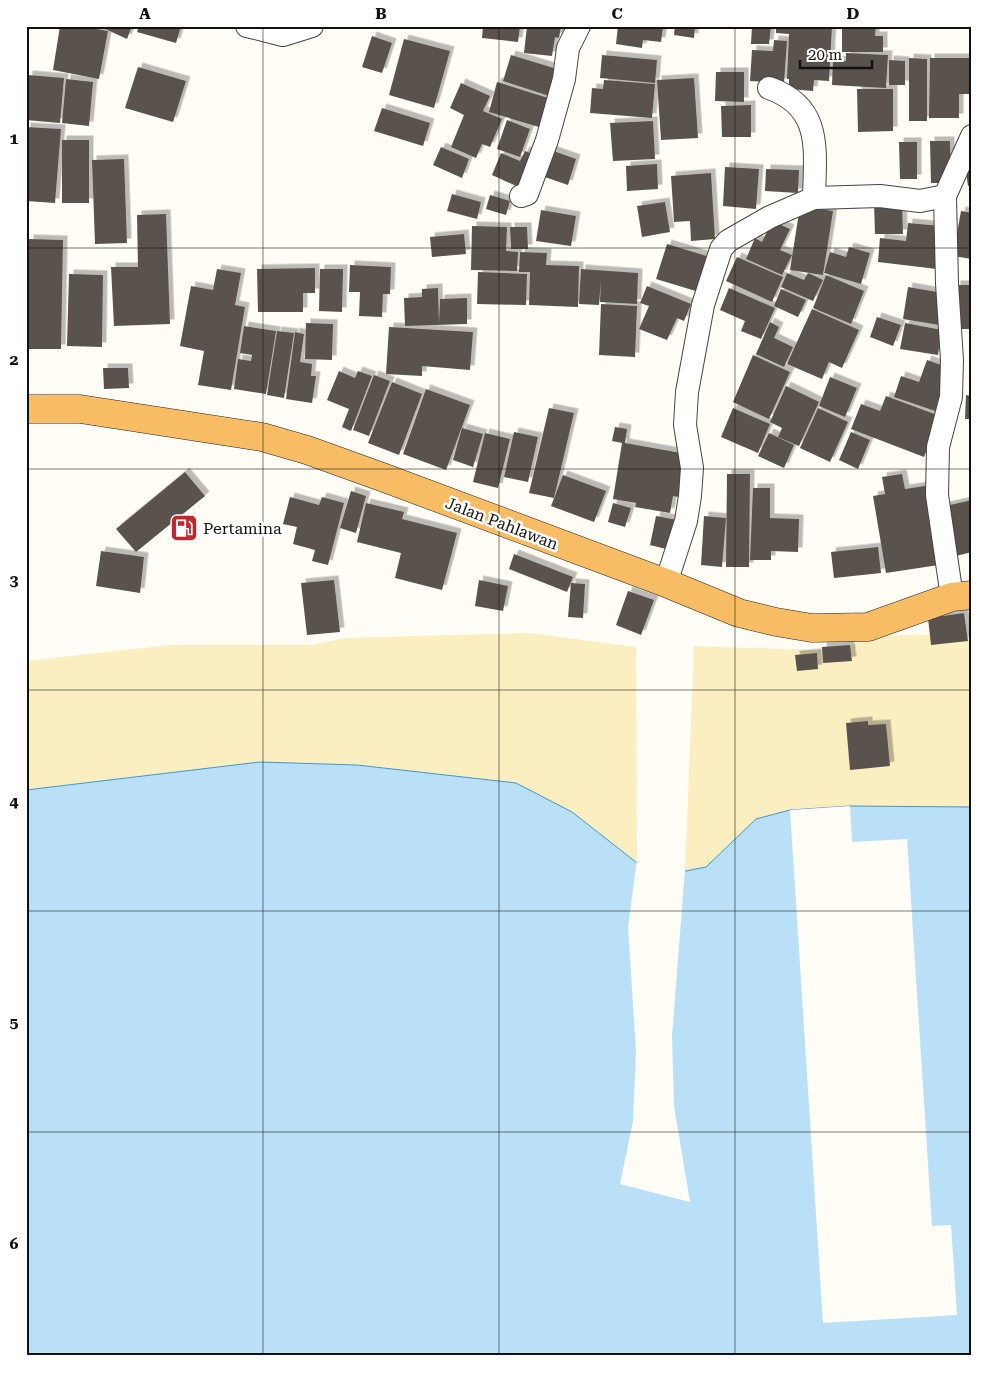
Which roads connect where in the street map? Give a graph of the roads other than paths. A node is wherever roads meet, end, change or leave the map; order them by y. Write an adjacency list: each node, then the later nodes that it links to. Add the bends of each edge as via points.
1 (247, 26): 2 (street, via 283,35)
2 (312, 26)
3 (579, 26): 6 (street, via 568,48 564,79 547,140 527,194)
4 (769, 88): 8 (street, via 787,94 805,112 813,134)
5 (972, 136): 7 (street)
6 (521, 196)
7 (945, 196): 8 (street, via 920,202 880,196); 11 (street, via 952,360 951,397 938,447 937,496)
8 (814, 198): 10 (street, via 770,217 728,241 714,267 687,392 685,425 692,468 690,496 686,521)
9 (26, 409): 10 (highway, Jalan Pahlawan, via 80,409 262,437 315,453)
10 (666, 583): 11 (highway, Jalan Pahlawan, via 739,613 812,628 868,627)
11 (962, 596)

